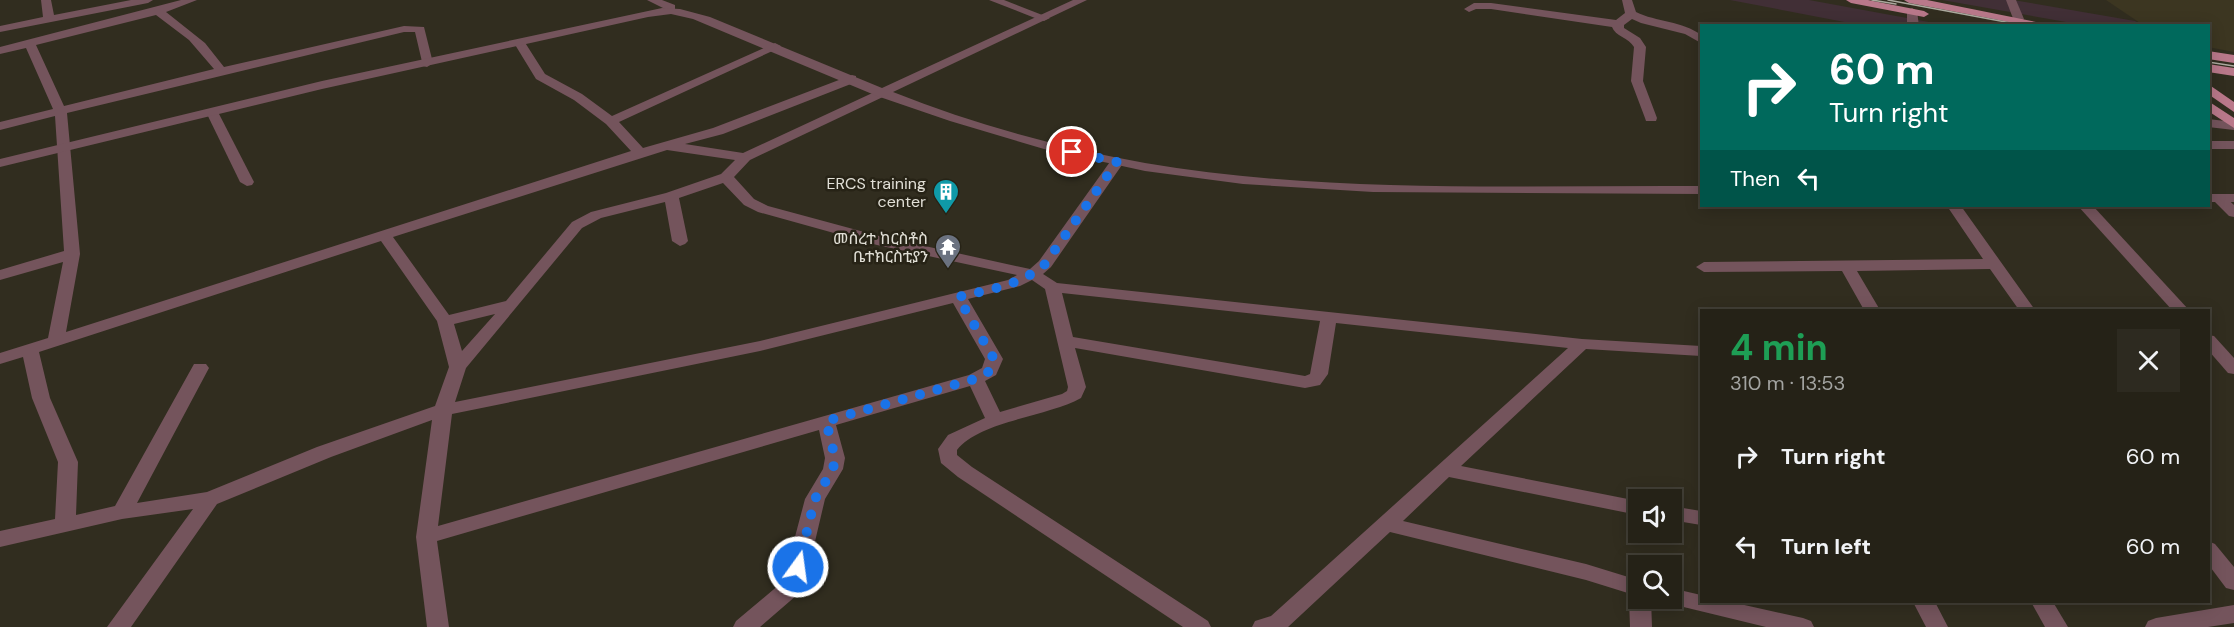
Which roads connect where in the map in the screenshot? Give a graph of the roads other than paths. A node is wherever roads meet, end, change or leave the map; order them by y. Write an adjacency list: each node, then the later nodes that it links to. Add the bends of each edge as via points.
1 (46, 0): 16 (street)
2 (148, 0): 16 (street)
3 (192, 0): 12 (street)
4 (651, 0): 13 (street, via 671,7)
5 (994, 0): 15 (street)
6 (1083, 0): 15 (street)
7 (1627, 0): 14 (street)
8 (1851, 0): 10 (main road)
9 (2011, 0): 17 (street)
10 (1911, 6): 17 (main road); 19 (street); 20 (main road)
11 (1469, 9): 18 (street, via 1491,6)
12 (158, 11): 25 (street); 32 (street, via 210,54)
13 (670, 12): 24 (street); 26 (street, via 691,15)
14 (1631, 14): 18 (street); 23 (street, via 1645,21 1689,30)
15 (1044, 18): 36 (street)
16 (49, 19): 22 (street)
17 (2018, 19): 21 (main road)
18 (1618, 24): 41 (street, via 1618,29 1640,47 1637,81)
19 (1913, 24)
20 (1980, 24)
21 (2041, 24)
22 (0, 29)
23 (1700, 39)
24 (520, 43): 30 (street); 42 (street, via 540,76)
25 (30, 45): 27 (street); 39 (street)
26 (775, 46): 34 (street); 42 (street)
27 (0, 51)
28 (2210, 55): 29 (main road)
29 (2234, 60)
30 (427, 63): 32 (street, via 420,29 415,27); 40 (street)
31 (2210, 68): 33 (main road)
32 (220, 71): 39 (street)
33 (2234, 72)
34 (852, 79): 36 (street); 48 (street, via 718,131)
35 (2210, 90): 38 (main road)
36 (881, 93): 51 (street); 52 (street, via 1008,135)
37 (2210, 107): 44 (main road)
38 (2234, 108)
39 (61, 112): 45 (street); 49 (street)
40 (212, 112): 49 (street); 55 (street)
41 (1651, 118)
42 (611, 120): 50 (street)
43 (2210, 123): 44 (street)
44 (2234, 125)
45 (0, 126)
46 (2210, 145): 47 (street)
47 (2234, 145)
48 (668, 146): 50 (street); 51 (street)
49 (64, 147): 53 (street); 65 (street)
50 (640, 153): 63 (street)
51 (745, 157): 54 (street)
52 (1117, 162): 56 (street, via 1233,178 1378,189); 69 (street, via 1076,223)
53 (0, 163)
54 (726, 177): 57 (street); 69 (street, via 749,202 763,209 877,240)
55 (247, 182)
56 (1700, 190)
57 (671, 196): 64 (street); 73 (street, via 596,215 578,225)
58 (2213, 198): 59 (street); 62 (street)
59 (2234, 198)
60 (1955, 207): 66 (street)
61 (2086, 207): 76 (street)
62 (2234, 213)
63 (385, 237): 78 (street); 80 (street)
64 (680, 241)
65 (72, 254): 70 (street); 80 (street)
66 (1994, 264): 67 (street); 75 (street)
67 (1847, 266): 68 (street); 74 (street)
68 (1704, 267)
69 (1033, 274): 71 (street); 72 (street, via 1014,283)
70 (0, 275)
71 (1053, 287): 77 (street); 79 (street)
72 (958, 297): 89 (street, via 994,359 990,371); 90 (street, via 759,346)
73 (512, 305): 78 (street); 86 (street)
74 (1871, 309)
75 (2026, 309)
76 (2180, 309)
77 (1329, 317): 79 (street, via 1319,374 1314,381 1305,382); 82 (street)
78 (445, 321): 86 (street)
79 (1065, 341): 91 (street, via 1077,387 1075,394)
80 (56, 342): 83 (street)
81 (2210, 342): 88 (street)
82 (1582, 344): 84 (street); 93 (street)
83 (30, 350): 85 (street); 100 (street, via 41,398 68,462)
84 (1700, 351)
85 (0, 359)
86 (458, 367): 90 (street)
87 (200, 368): 96 (street)
88 (2234, 369)
89 (975, 379): 91 (street); 92 (street)
90 (443, 410): 94 (street, via 334,448); 101 (street)
91 (995, 420): 117 (street, via 955,439 947,448 948,458)
92 (826, 421): 101 (street); 116 (street, via 835,458 833,469 815,499 798,567 789,589)
93 (1445, 470): 95 (street); 99 (street)
94 (210, 499): 96 (street); 114 (street)
95 (1628, 506)
96 (122, 512): 100 (street)
97 (1682, 515): 98 (street)
98 (1700, 518)
99 (1386, 524): 105 (street); 113 (street)
100 (65, 525): 102 (street)
101 (426, 537): 115 (street)
102 (0, 539)
103 (2210, 552): 104 (street)
104 (2234, 582)
105 (1628, 585)
106 (1682, 599): 107 (street)
107 (1700, 603)
108 (1701, 603): 119 (street)
109 (1925, 603): 120 (street)
110 (2043, 603): 121 (street)
111 (1640, 609): 118 (street)
112 (2234, 614): 122 (street)
113 (1279, 626)
114 (118, 627)
115 (438, 627)
116 (744, 627)
117 (1200, 627)
118 (1641, 627)
119 (1803, 627)
120 (1937, 627)
121 (2057, 627)
122 (2156, 627)

